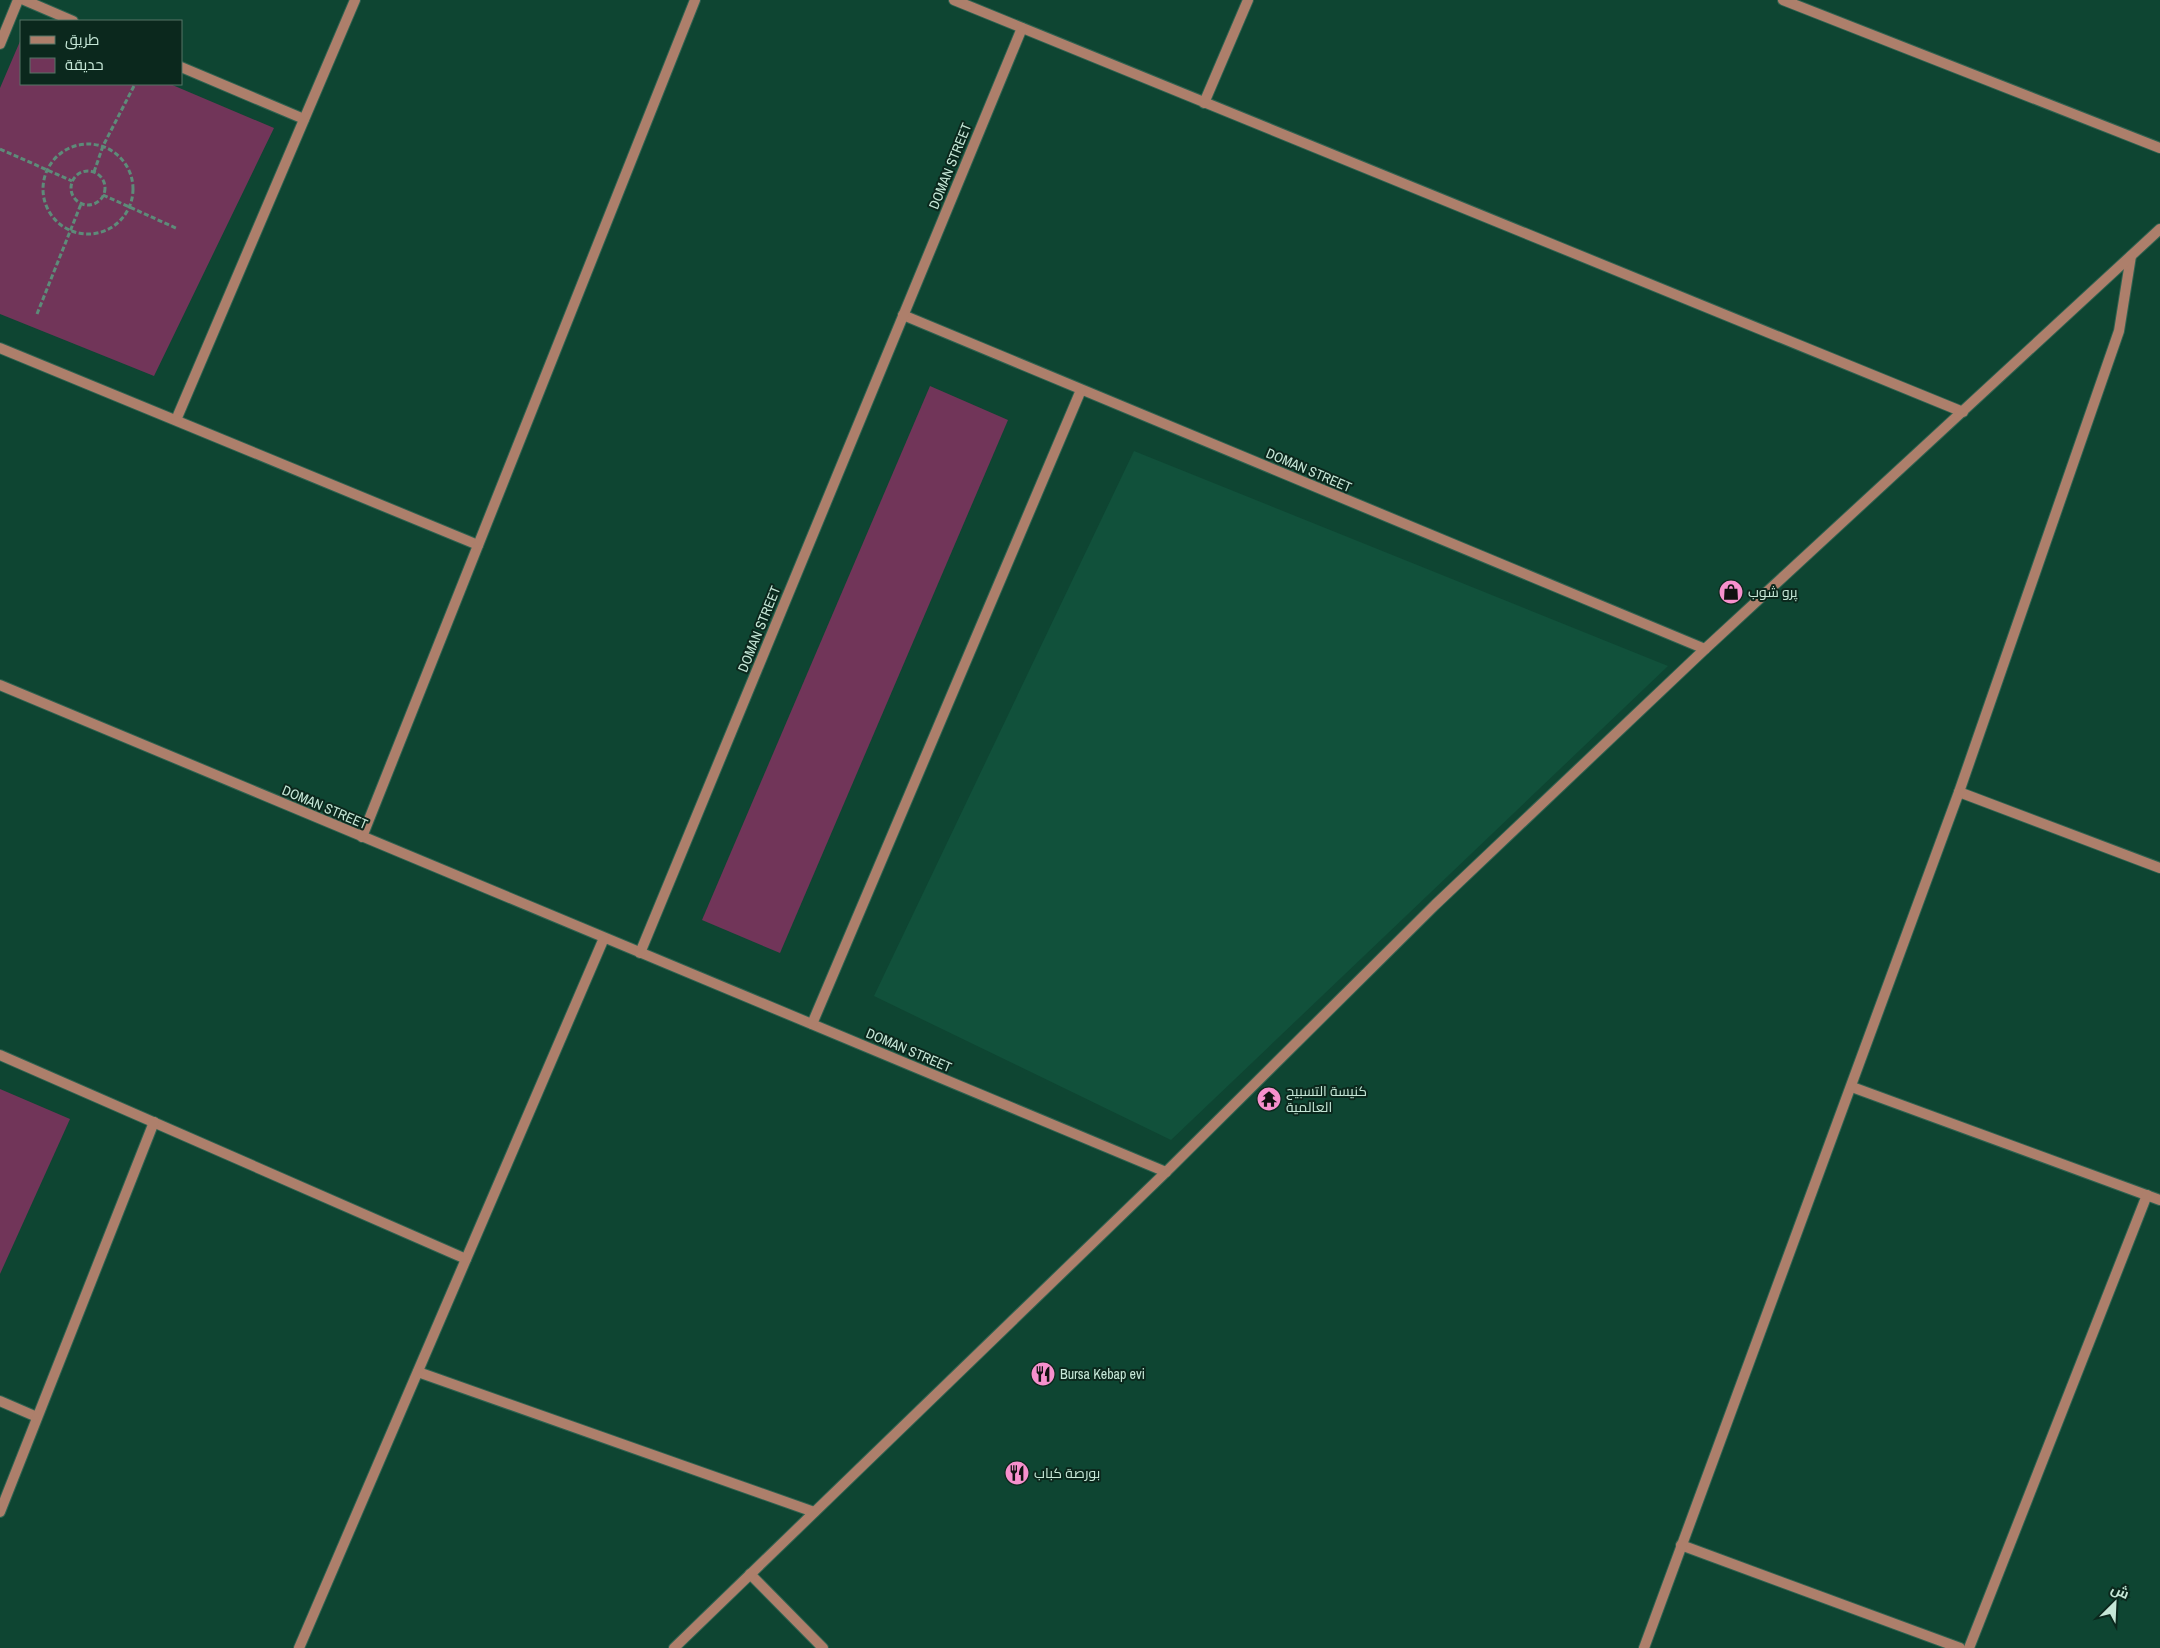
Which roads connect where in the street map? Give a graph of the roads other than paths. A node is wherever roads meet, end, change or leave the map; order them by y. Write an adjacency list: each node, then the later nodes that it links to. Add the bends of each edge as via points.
1 (18, 0): 10 (street)
2 (24, 0): 8 (street)
3 (355, 0): 13 (street)
4 (695, 0): 22 (street)
5 (954, 0): 9 (street)
6 (1248, 0): 12 (street)
7 (1783, 0): 14 (street)
8 (71, 20)
9 (1022, 28): 12 (street); 17 (street, DOMAN STREET)
10 (0, 44)
11 (182, 67): 13 (street)
12 (1204, 103): 20 (street)
13 (304, 120): 21 (street)
14 (2160, 148)
15 (2160, 229): 16 (street)
16 (2131, 256): 20 (street); 25 (street, via 2119,331)
17 (904, 315): 19 (street, DOMAN STREET); 29 (street, DOMAN STREET)
18 (0, 348): 21 (street)
19 (1081, 390): 23 (street, DOMAN STREET); 30 (street)
20 (1963, 412): 23 (street)
21 (176, 420): 22 (street)
22 (478, 545): 26 (street)
23 (1705, 649): 34 (street, via 1435,905)
24 (0, 685): 26 (street, DOMAN STREET)
25 (1959, 792): 27 (street); 32 (street)
26 (362, 837): 28 (street, DOMAN STREET)
27 (2160, 868)
28 (604, 938): 29 (street, DOMAN STREET); 37 (street)
29 (640, 953): 30 (street, DOMAN STREET)
30 (812, 1024): 34 (street, DOMAN STREET)
31 (0, 1055): 33 (street)
32 (1852, 1087): 35 (street); 43 (street)
33 (154, 1122): 37 (street); 40 (street)
34 (1166, 1172): 42 (street)
35 (2147, 1195): 36 (street); 50 (street)
36 (2160, 1200)
37 (466, 1259): 38 (street)
38 (418, 1372): 42 (street); 45 (street)
39 (0, 1401): 40 (street)
40 (37, 1417): 41 (street)
41 (0, 1512)
42 (814, 1512): 44 (street)
43 (1681, 1545): 48 (street); 49 (street)
44 (750, 1574): 46 (street); 47 (street)
45 (299, 1648)
46 (674, 1648)
47 (823, 1648)
48 (1644, 1648)
49 (1960, 1648)
50 (1969, 1648)

